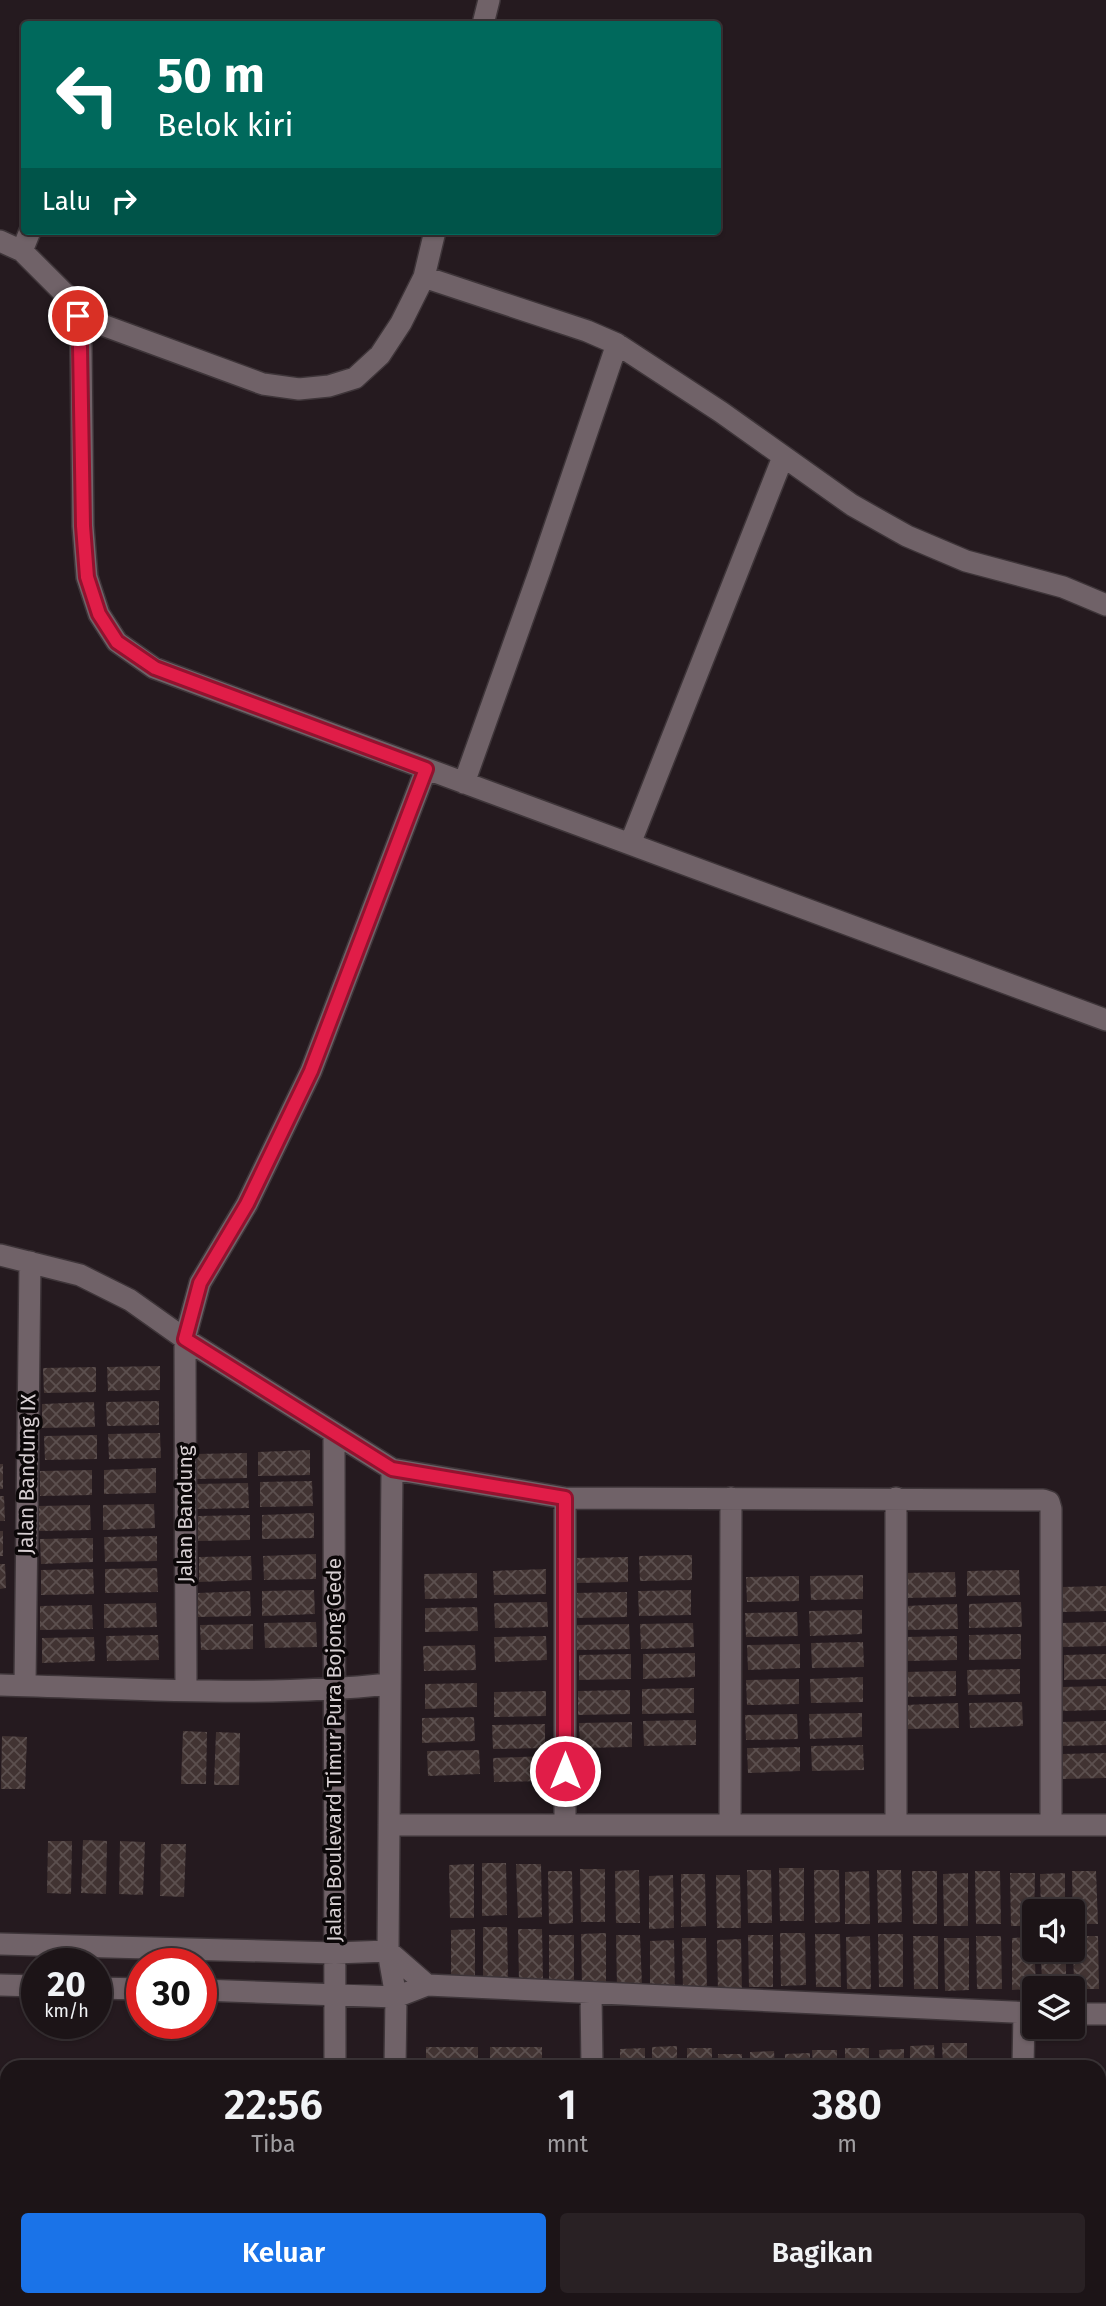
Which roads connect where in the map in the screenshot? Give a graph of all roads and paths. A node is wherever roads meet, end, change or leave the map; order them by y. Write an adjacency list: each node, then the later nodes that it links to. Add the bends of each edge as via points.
1 (489, 0): 2 (street)
2 (484, 21)
3 (28, 235): 6 (street)
4 (434, 235): 7 (street)
5 (0, 241): 6 (street)
6 (22, 251): 8 (street, via 65,294)
7 (424, 277): 8 (street, via 380,355 355,378 329,386 299,389 263,384); 9 (street)
8 (78, 316): 12 (street, via 87,577 99,614 117,642 155,668)
9 (617, 344): 10 (street); 13 (street)
10 (783, 457): 11 (street, via 907,536 966,561 1063,587); 14 (street)
11 (1106, 605)
12 (426, 769): 13 (street); 18 (street, Jalan Bandung, via 311,1071 247,1204 200,1283)
13 (464, 783): 14 (street)
14 (629, 844): 15 (street)
15 (1106, 1020)
16 (0, 1255): 17 (street)
17 (30, 1262): 18 (street, via 80,1275 130,1300); 26 (street, Jalan Bandung IX)
18 (185, 1339): 19 (street); 27 (street, Jalan Bandung)
19 (334, 1433): 20 (street); 28 (street, Jalan Boulevard Timur Pura Bojong Gede)
20 (392, 1469): 21 (street); 24 (street)
21 (565, 1498): 22 (street); 30 (street)
22 (730, 1498): 23 (street); 31 (street)
23 (896, 1498): 32 (street); 33 (street, via 1049,1502)
24 (389, 1684): 28 (street); 29 (street)
25 (0, 1685): 26 (street)
26 (25, 1685): 27 (street)
27 (186, 1689): 28 (street)
28 (335, 1690): 37 (street, Jalan Boulevard Timur Pura Bojong Gede)
29 (389, 1825): 30 (street); 36 (street)
30 (565, 1825): 31 (street)
31 (730, 1825): 32 (street)
32 (896, 1825): 33 (street)
33 (1051, 1825): 34 (street)
34 (1106, 1825)
35 (0, 1944): 37 (street)
36 (388, 1951): 37 (street); 39 (street); 44 (street)
37 (335, 1953): 42 (street, Jalan Boulevard Timur Pura Bojong Gede)
38 (0, 1985): 40 (street)
39 (428, 1985): 43 (street); 44 (street)
40 (21, 1986)
41 (217, 1990): 42 (street)
42 (335, 1994): 44 (street); 49 (street, Jalan Boulevard Timur Pura Bojong Gede)
43 (591, 1994): 45 (street); 51 (street)
44 (396, 1997): 50 (street)
45 (1022, 2013)
46 (1085, 2014): 47 (street)
47 (1106, 2014)
48 (1026, 2039): 52 (street)
49 (335, 2060)
50 (395, 2060)
51 (592, 2060)
52 (1024, 2060)

